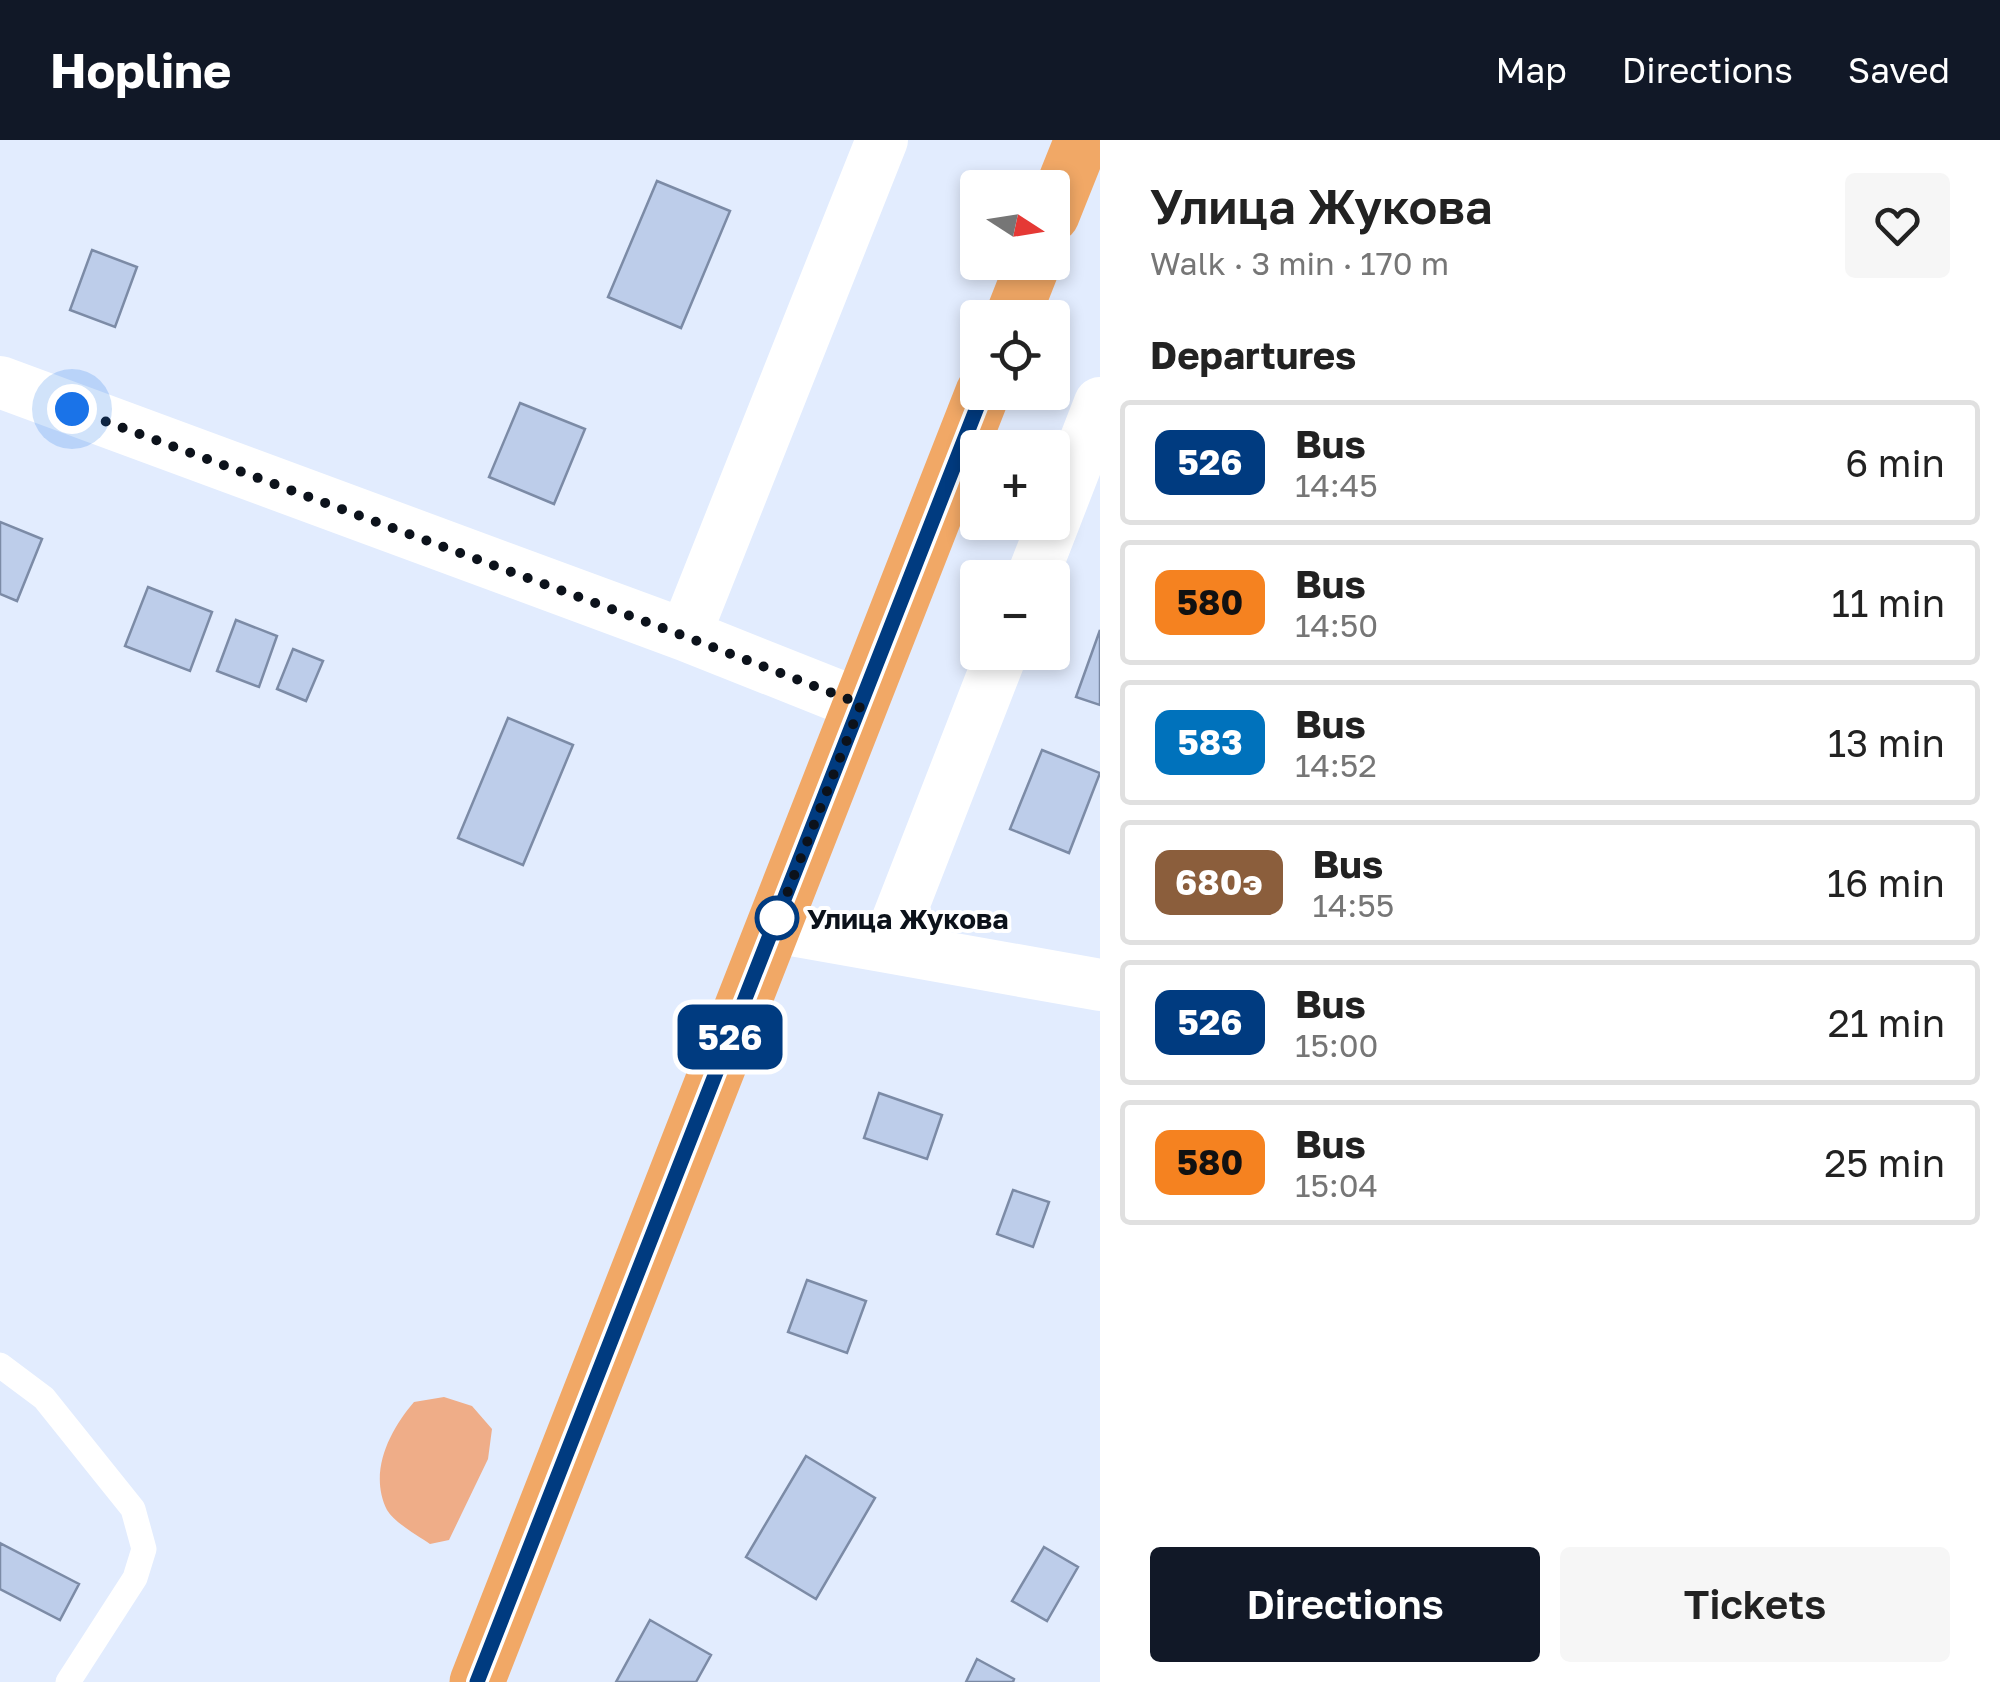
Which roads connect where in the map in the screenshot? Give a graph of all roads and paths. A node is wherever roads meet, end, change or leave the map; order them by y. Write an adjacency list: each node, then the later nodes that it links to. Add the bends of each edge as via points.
1 (882, 140): 8 (street)
2 (1082, 140): 3 (main road)
3 (1070, 170)
4 (0, 382): 8 (street)
5 (1100, 403): 7 (street)
6 (976, 410): 10 (main road)
7 (1039, 560)
8 (684, 636): 10 (street)
9 (995, 670): 12 (street)
10 (861, 704): 11 (main road)
11 (774, 927): 12 (street); 16 (main road)
12 (888, 947): 13 (street)
13 (1100, 985)
14 (0, 1364): 15 (lane, via 44,1398 133,1509 144,1549 134,1578)
15 (68, 1682)
16 (478, 1682)

